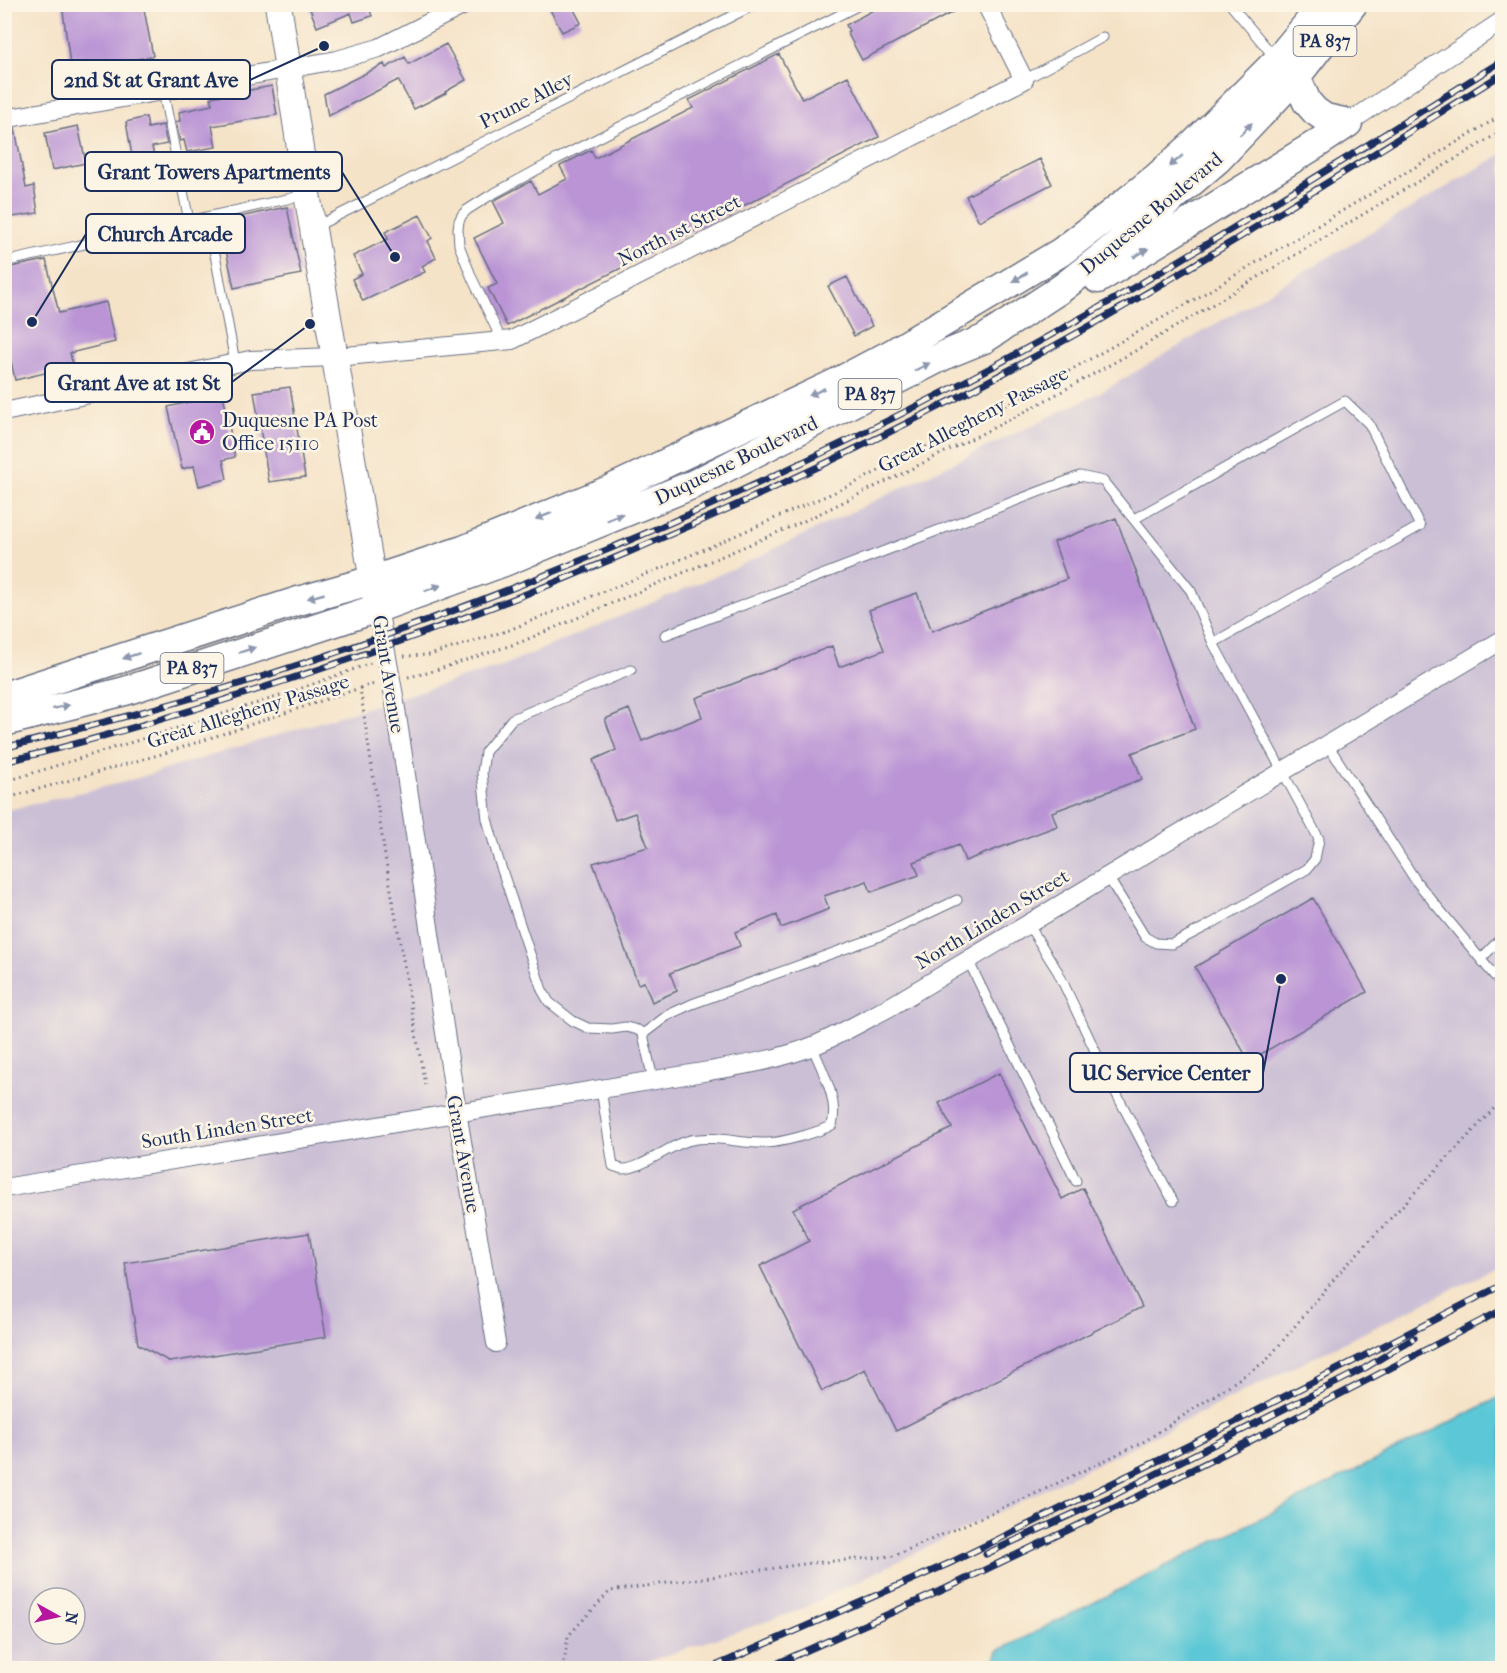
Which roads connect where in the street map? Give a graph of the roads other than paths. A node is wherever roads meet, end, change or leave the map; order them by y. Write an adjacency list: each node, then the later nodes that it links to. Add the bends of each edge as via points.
1 (278, 4): 11 (street, Grant Avenue)
2 (466, 4): 11 (street, via 379,48)
3 (756, 4): 20 (lane, Prune Alley)
4 (861, 4): 24 (lane, via 557,159 467,210 459,221 459,244)
5 (986, 4): 13 (street)
6 (1230, 4): 12 (lane)
7 (1324, 4): 12 (main road, Duquesne Boulevard / PA 837)
8 (1353, 4): 12 (main road, Duquesne Boulevard / PA 837)
9 (1503, 21): 16 (street)
10 (1103, 37): 13 (lane)
11 (288, 69): 14 (street); 17 (street, Grant Avenue)
12 (1287, 69): 16 (main road, via 1315,111 1325,118); 22 (main road, Duquesne Boulevard / PA 837, one-way to 22, via 1061,252); 23 (main road, Duquesne Boulevard / PA 837, one-way to 12, via 1062,288 1217,160)
13 (1024, 80): 24 (street, North 1st Street, via 512,340)
14 (164, 91): 15 (street); 19 (lane)
15 (4, 119)
16 (1348, 123): 23 (main road, one-way to 16, via 1096,281)
17 (307, 194): 18 (lane); 20 (street, Grant Avenue)
18 (208, 217): 19 (lane); 26 (lane)
19 (189, 221): 21 (lane)
20 (313, 228): 25 (street, Grant Avenue)
21 (4, 262)
22 (942, 324): 23 (main road, via 957,337); 29 (main road, Duquesne Boulevard / PA 837, one-way to 29, via 836,383 609,490 463,550)
23 (984, 339): 30 (main road, Duquesne Boulevard / PA 837, one-way to 23, via 504,562 694,484 947,354)
24 (502, 341): 25 (street, North 1st Street)
25 (336, 357): 26 (street, North 1st Street); 29 (street, Grant Avenue)
26 (235, 363): 27 (street, North 1st Street)
27 (4, 412)
28 (1134, 519): 31 (lane, via 1103,481 1080,476); 33 (lane, via 1191,591); 33 (lane, via 1345,401 1368,423 1420,526)
29 (373, 580): 30 (street, Grant Avenue); 35 (main road, PA 837, one-way to 35)
30 (378, 608): 36 (main road, Duquesne Boulevard / PA 837, one-way to 30, via 125,691); 50 (street, Grant Avenue)
31 (665, 635)
32 (1503, 640): 37 (street, North Linden Street)
33 (1213, 643): 38 (lane)
34 (631, 670): 46 (lane, via 512,719 485,752 482,773 487,819 498,858 549,1002 588,1028 626,1027)
35 (4, 696)
36 (4, 722)
37 (1328, 745): 38 (street, North Linden Street); 43 (lane, via 1416,880)
38 (1282, 772): 39 (street, North Linden Street); 39 (lane, via 1319,839 1315,859 1307,869 1172,944 1156,943 1145,937)
39 (1108, 877): 41 (street, North Linden Street)
40 (957, 900): 46 (lane, via 883,934 692,1004 668,1015)
41 (1028, 924): 44 (street, North Linden Street); 53 (lane, via 1058,972)
42 (1503, 937): 43 (lane)
43 (1481, 959): 45 (lane)
44 (968, 960): 47 (street, North Linden Street, via 888,1008); 51 (lane)
45 (1503, 986)
46 (643, 1034): 48 (lane)
47 (812, 1046): 48 (street, North Linden Street, via 755,1062); 49 (lane, via 834,1101 832,1125 766,1143 688,1140 623,1169 614,1166)
48 (653, 1080): 49 (street, North Linden Street)
49 (601, 1089): 50 (street, North Linden Street)
50 (457, 1112): 52 (street, South Linden Street); 54 (street, Grant Avenue)
51 (1076, 1181)
52 (4, 1188)
53 (1173, 1201)
54 (496, 1343)

